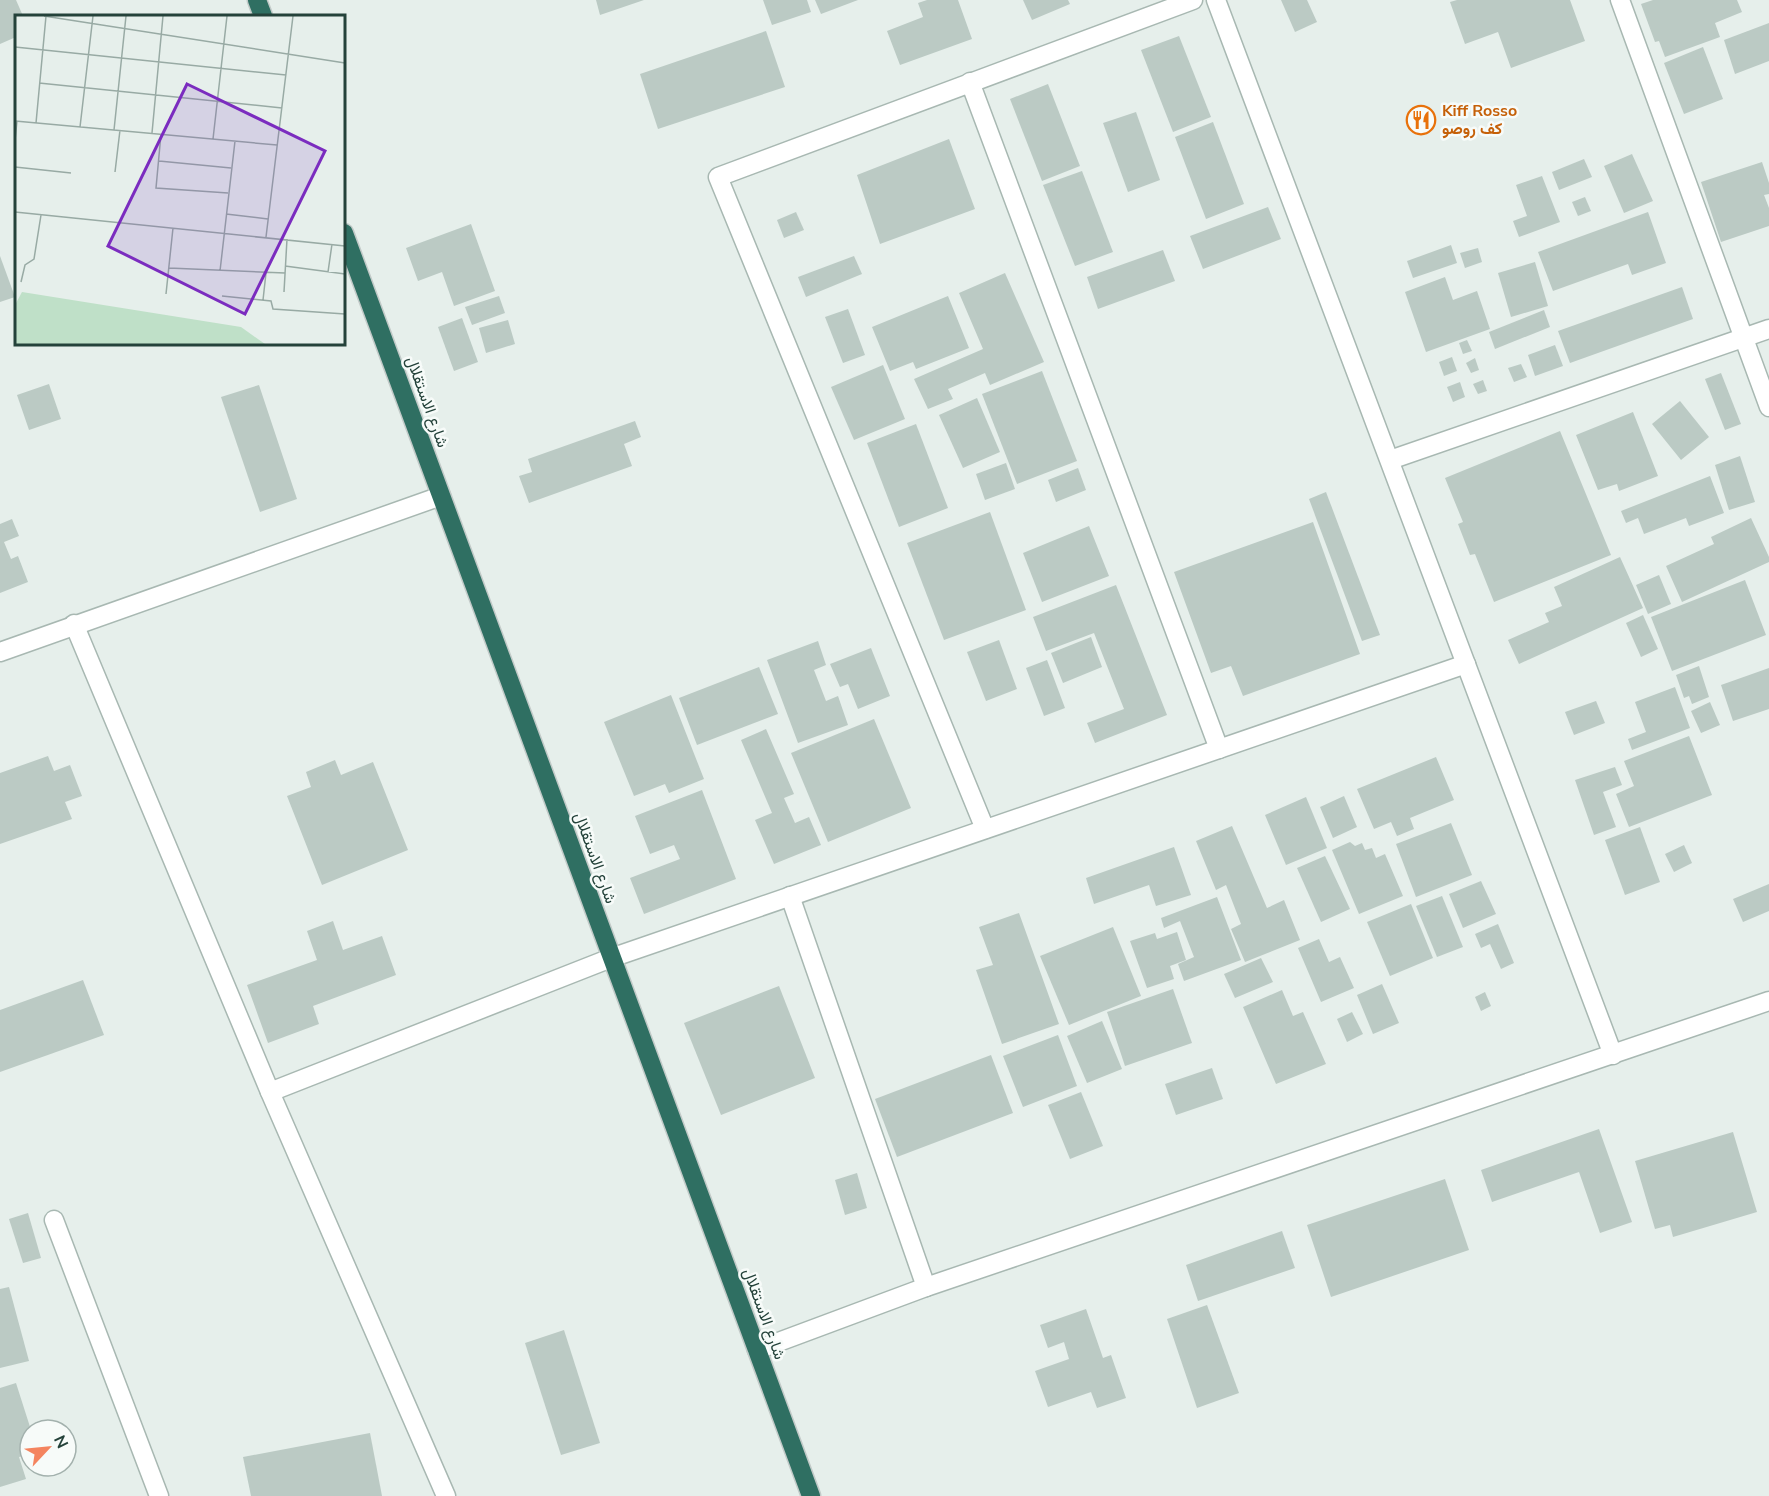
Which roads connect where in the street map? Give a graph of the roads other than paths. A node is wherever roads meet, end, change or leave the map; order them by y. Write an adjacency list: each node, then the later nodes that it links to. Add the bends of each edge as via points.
1 (257, 0): 5 (highway)
2 (1193, 0): 6 (street)
3 (1216, 0): 11 (street)
4 (1620, 0): 9 (street)
5 (263, 15)
6 (969, 82): 16 (street); 17 (street, via 718,177)
7 (345, 236): 12 (highway, شارع الاستقلال)
8 (1769, 329): 9 (street)
9 (1744, 338): 10 (street); 11 (street)
10 (1769, 407)
11 (1390, 460): 15 (street)
12 (441, 495): 13 (street); 19 (highway, شارع الاستقلال)
13 (74, 624): 14 (street); 22 (street)
14 (0, 652)
15 (1466, 664): 16 (street); 21 (street)
16 (1219, 748): 17 (street)
17 (986, 829): 18 (street)
18 (790, 896): 19 (street); 24 (street)
19 (611, 958): 22 (street); 25 (highway, شارع الاستقلال)
20 (1769, 1001): 21 (street)
21 (1613, 1055): 24 (street)
22 (270, 1092): 27 (street)
23 (54, 1220): 26 (street)
24 (926, 1287): 25 (street)
25 (757, 1350): 28 (highway, شارع الاستقلال)
26 (159, 1496)
27 (446, 1496)
28 (811, 1496)

